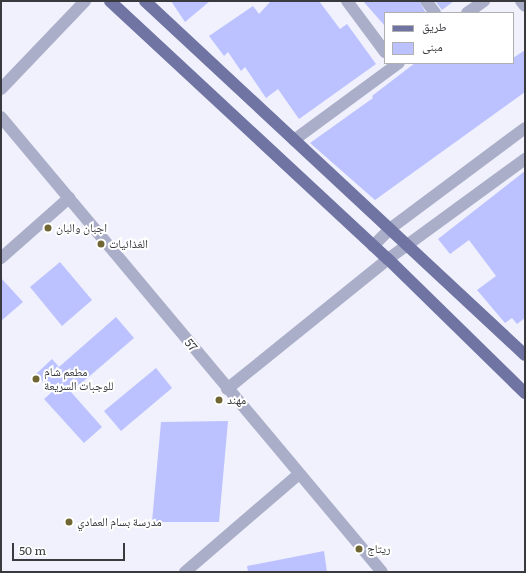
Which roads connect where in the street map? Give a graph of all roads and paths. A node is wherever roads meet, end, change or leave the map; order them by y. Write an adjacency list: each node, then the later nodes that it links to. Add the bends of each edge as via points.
1 (85, 1): 13 (street)
2 (110, 1): 21 (main road)
3 (145, 1): 16 (main road)
4 (347, 1): 11 (street)
5 (426, 1): 9 (street)
6 (484, 1): 10 (street)
7 (521, 1): 8 (street)
8 (525, 6)
9 (434, 12)
10 (468, 12)
11 (384, 51)
12 (396, 64): 16 (street)
13 (1, 89)
14 (1, 118): 18 (street, 57)
15 (525, 128): 19 (street)
16 (294, 140): 19 (main road)
17 (525, 159): 20 (street)
18 (69, 198): 22 (street); 25 (street, 57)
19 (391, 228): 20 (main road); 21 (street)
20 (408, 244): 23 (street); 24 (main road)
21 (373, 246): 23 (main road)
22 (1, 258)
23 (388, 259): 25 (street); 26 (main road)
24 (525, 355)
25 (228, 389): 27 (street, 57)
26 (525, 393)
27 (299, 474): 28 (street); 29 (street, 57)
28 (185, 572)
29 (382, 572)

